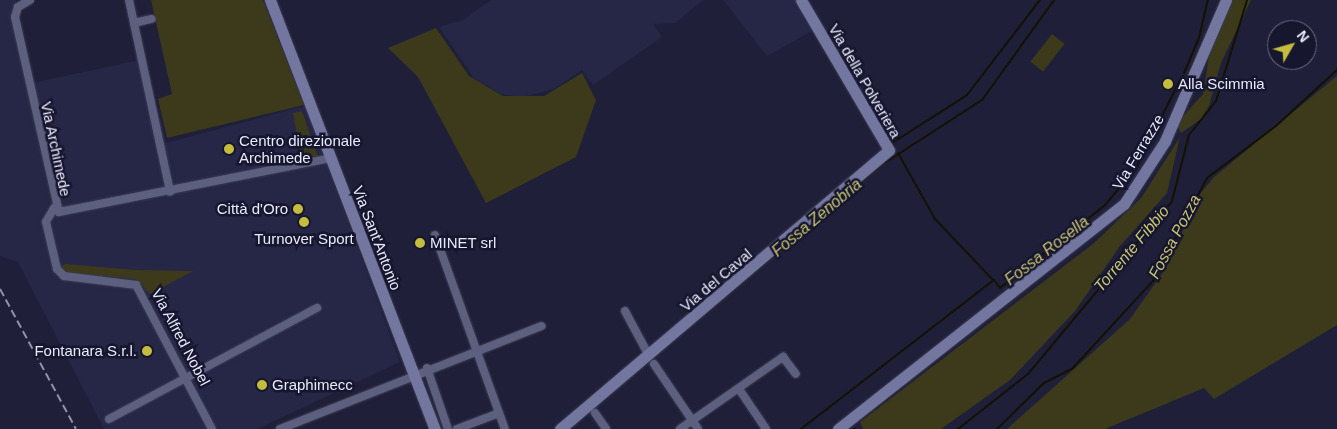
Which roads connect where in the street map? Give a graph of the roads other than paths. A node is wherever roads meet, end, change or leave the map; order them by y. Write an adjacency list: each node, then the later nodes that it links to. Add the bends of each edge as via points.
1 (30, 0): 11 (street, Via Archimede, via 18,7 14,18)
2 (129, 0): 7 (street)
3 (801, 0): 8 (street, Via della Polveriera)
4 (1226, 0): 38 (street, Via Ferrazze, via 1165,141 1124,204)
5 (270, 1): 9 (street, Via Sant'Antonio)
6 (152, 19): 7 (street)
7 (134, 23): 10 (street)
8 (889, 150): 17 (street, Via del Caval)
9 (331, 158): 10 (street, Via Archimede); 19 (street, Via Sant'Antonio)
10 (170, 192): 11 (street, Via Archimede, via 62,212)
11 (54, 208): 21 (street, Via Alfred Nobel, via 46,222 58,269 64,276 136,285)
12 (435, 235): 16 (street)
13 (317, 308): 21 (street)
14 (625, 311): 17 (street)
15 (541, 326): 16 (street)
16 (477, 350): 18 (street); 24 (street)
17 (652, 360): 26 (street); 33 (street, Via del Caval)
18 (427, 368): 19 (street); 30 (street)
19 (413, 373): 28 (street); 29 (street, Via Sant'Antonio)
20 (796, 374): 22 (street, via 783,357)
21 (186, 376): 25 (street); 27 (street, Via Alfred Nobel)
22 (739, 389): 26 (street); 37 (street)
23 (595, 413): 34 (street)
24 (499, 414): 31 (street); 32 (street)
25 (109, 419)
26 (692, 420): 35 (street); 36 (street)
27 (212, 429)
28 (280, 429)
29 (435, 429)
30 (448, 429)
31 (457, 429)
32 (505, 429)
33 (560, 429)
34 (606, 429)
35 (680, 429)
36 (698, 429)
37 (766, 429)
38 (838, 429)

